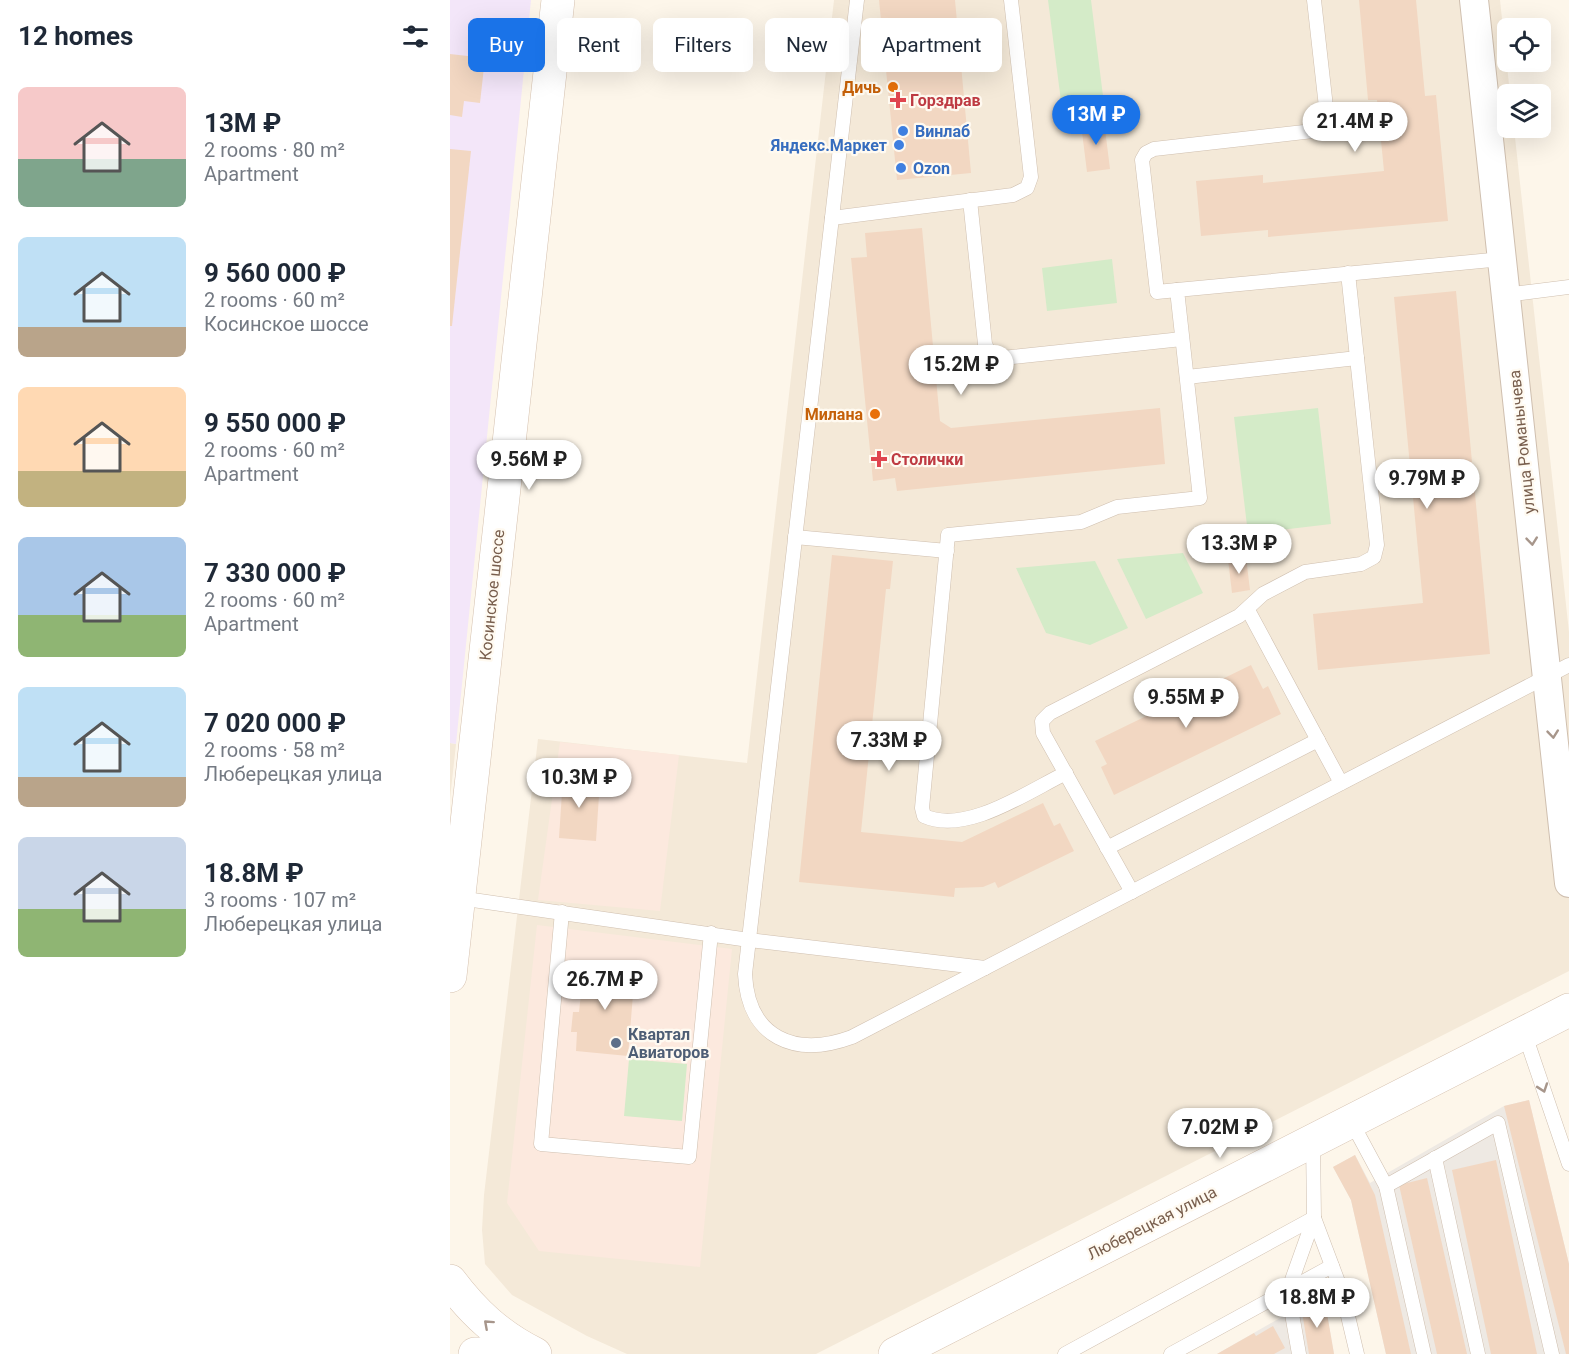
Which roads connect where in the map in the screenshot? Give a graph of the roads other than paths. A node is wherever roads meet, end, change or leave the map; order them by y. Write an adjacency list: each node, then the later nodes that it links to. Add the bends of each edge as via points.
1 (558, 0): 23 (main road, Косинское шоссе)
2 (856, 0): 7 (lane)
3 (1011, 0): 6 (lane, via 1031,177 1027,188 1013,195)
4 (1314, 0): 11 (lane, via 1327,116 1323,126 1313,131 1154,149 1142,160 1157,291)
5 (1474, 0): 8 (street, улица Романычева)
6 (969, 200): 7 (lane); 13 (lane, via 985,344 990,355 1004,358)
7 (832, 218): 16 (lane)
8 (1502, 259): 9 (lane); 12 (street, улица Романычева)
9 (1348, 273): 11 (lane); 14 (lane)
10 (1569, 287): 12 (lane)
11 (1177, 290): 13 (lane)
12 (1505, 295): 19 (street, улица Романычева, one-way to 19)
13 (1182, 339): 15 (lane)
14 (1358, 358): 15 (lane); 18 (lane, via 1377,545 1374,557 1360,564 1305,572 1263,594)
15 (1187, 377): 17 (lane, via 1200,498 1117,507 1081,522 948,535)
16 (795, 537): 17 (lane); 30 (lane)
17 (947, 550): 21 (lane, via 924,816 965,821)
18 (1248, 610): 20 (lane); 21 (lane, via 1050,713 1042,721 1043,733)
19 (1558, 671): 22 (lane); 25 (street, улица Романычева, one-way to 25)
20 (1318, 740): 22 (lane); 24 (lane)
21 (1066, 773): 24 (lane)
22 (1341, 783): 26 (lane)
23 (460, 788): 27 (main road, Косинское шоссе)
24 (1107, 848): 26 (lane)
25 (1569, 883)
26 (1132, 892): 31 (lane)
27 (459, 898): 28 (lane); 32 (main road, Косинское шоссе)
28 (562, 912): 29 (lane); 29 (lane, via 541,1143 689,1157)
29 (711, 933): 30 (lane)
30 (749, 940): 31 (lane); 31 (lane, via 746,993 753,1012 765,1028 795,1045 814,1047 852,1037)
31 (985, 968)
32 (450, 976)
33 (1569, 1010): 34 (main road, Люберецкая улица)
34 (1524, 1032): 35 (main road, Люберецкая улица); 38 (lane, one-way to 38)
35 (1351, 1121): 36 (main road, Люберецкая улица); 39 (lane)
36 (1313, 1140): 40 (lane); 47 (main road, Люберецкая улица)
37 (1435, 1158): 39 (lane); 53 (lane); 54 (lane, via 1498,1123)
38 (1569, 1164)
39 (1386, 1186): 52 (lane)
40 (1314, 1218): 41 (lane); 43 (lane); 48 (lane)
41 (1332, 1266): 43 (lane); 51 (lane)
42 (450, 1281): 46 (main road, one-way to 42, via 489,1326)
43 (1288, 1291): 49 (lane); 50 (lane)
44 (475, 1354): 45 (main road)
45 (512, 1354)
46 (535, 1354)
47 (895, 1354)
48 (1065, 1354)
49 (1171, 1354)
50 (1299, 1354)
51 (1358, 1354)
52 (1424, 1354)
53 (1478, 1354)
54 (1552, 1354)

